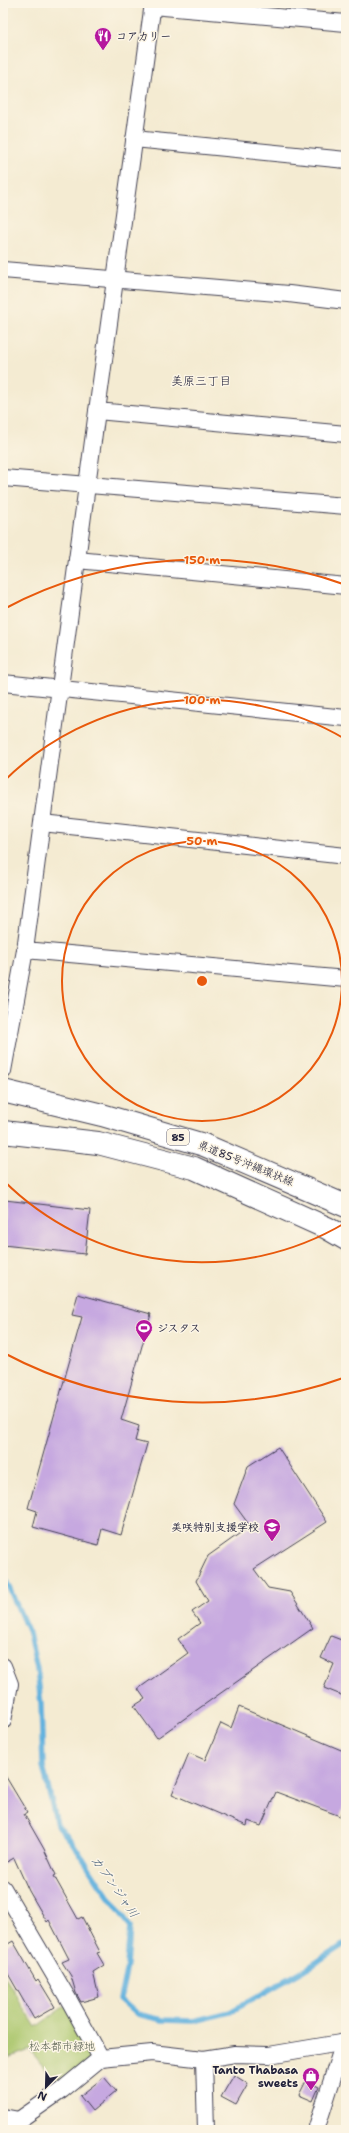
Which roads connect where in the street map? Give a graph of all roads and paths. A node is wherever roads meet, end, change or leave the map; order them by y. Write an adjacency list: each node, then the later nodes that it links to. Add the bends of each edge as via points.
1 (152, 4): 2 (street); 3 (street)
2 (346, 24)
3 (134, 139): 4 (street); 6 (street)
4 (346, 160)
5 (3, 270): 6 (street)
6 (115, 279): 7 (street); 8 (street)
7 (346, 301)
8 (97, 411): 9 (street); 11 (street)
9 (346, 434)
10 (3, 478): 11 (street)
11 (87, 485): 12 (street); 13 (street)
12 (346, 506)
13 (77, 560): 14 (street); 16 (street)
14 (346, 586)
15 (3, 683): 16 (street)
16 (59, 690): 17 (street); 18 (street)
17 (346, 718)
18 (42, 824): 19 (street); 20 (street)
19 (346, 856)
20 (25, 950): 21 (street); 22 (street)
21 (346, 979)
22 (3, 1071)
23 (3, 1092): 25 (main road, 県道85号沖縄環状線 / 85, via 102,1115 204,1144)
24 (3, 1132): 26 (main road, 85, via 98,1143 194,1168 328,1228)
25 (344, 1200)
26 (346, 1239)
27 (3, 1666): 28 (street, via 10,1684)
28 (3, 1721)
29 (3, 1888): 31 (street)
30 (345, 2042): 32 (street, via 269,2056 234,2054); 36 (street)
31 (100, 2058): 32 (street, via 152,2053); 34 (street)
32 (204, 2059): 35 (street)
33 (3, 2117): 34 (street)
34 (16, 2125)
35 (206, 2130)
36 (316, 2130)

